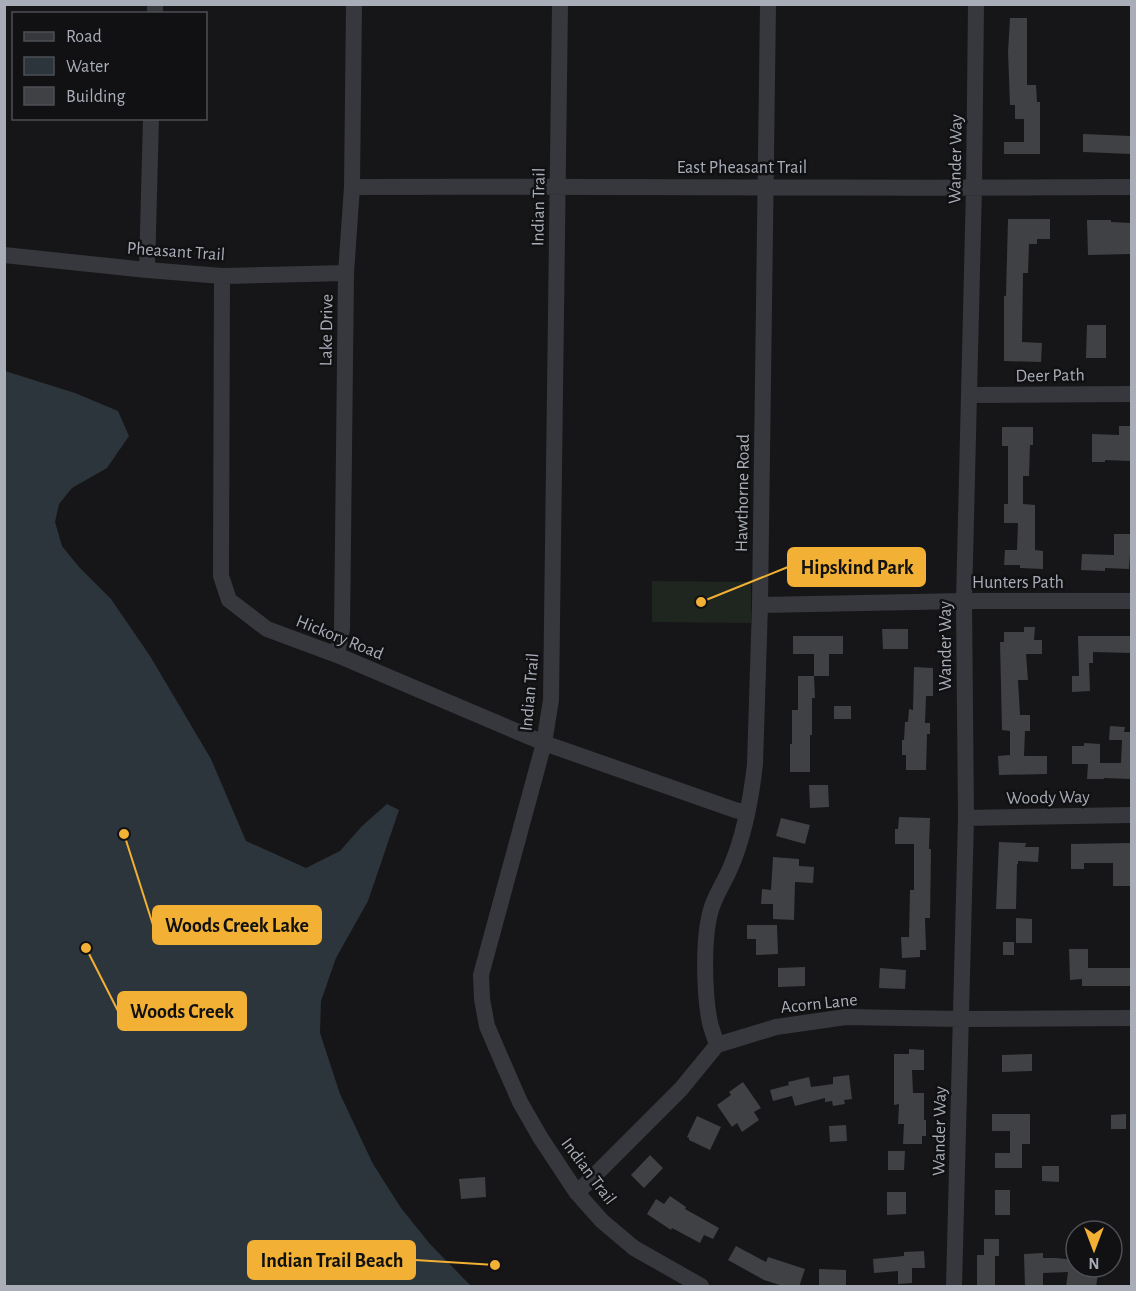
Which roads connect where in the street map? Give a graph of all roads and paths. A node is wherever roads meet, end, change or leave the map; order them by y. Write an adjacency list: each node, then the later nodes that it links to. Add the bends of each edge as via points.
1 (354, 4): 9 (street, Lake Drive)
2 (560, 4): 6 (street, Indian Trail)
3 (768, 4): 7 (street, Hawthorne Road)
4 (976, 4): 10 (street, Wander Way)
5 (151, 120): 12 (street)
6 (558, 186): 7 (street, East Pheasant Trail); 9 (street, East Pheasant Trail); 21 (street, Indian Trail, via 551,700)
7 (766, 186): 10 (street, East Pheasant Trail); 19 (street, Hawthorne Road)
8 (1131, 186): 10 (street, East Pheasant Trail)
9 (352, 187): 13 (street, Lake Drive)
10 (974, 188): 16 (street, Wander Way)
11 (4, 255): 12 (street, Pheasant Trail)
12 (147, 270): 14 (street, Pheasant Trail)
13 (346, 273): 14 (street, Pheasant Trail); 20 (street, Lake Drive, via 342,629)
14 (222, 276): 20 (street, Hickory Road, via 221,576 230,600 267,629)
15 (1131, 394): 16 (street, Deer Path)
16 (970, 395): 17 (street, Wander Way)
17 (964, 601): 18 (street, Hunters Path); 19 (street, Hunters Path); 24 (street, Wander Way)
18 (1131, 601)
19 (760, 605): 22 (street, Hawthorne Road, via 756,764)
20 (336, 655): 21 (street, Hickory Road)
21 (544, 743): 22 (street, Hickory Road); 28 (street, Indian Trail, via 481,975 482,999 487,1026 520,1102)
22 (747, 813): 27 (street, Hawthorne Road, via 730,870 712,905 706,934 710,1022)
23 (1131, 815): 24 (street, Woody Way)
24 (966, 818): 25 (street, Wander Way)
25 (961, 1018): 26 (street, Acorn Lane); 27 (street, Acorn Lane, via 846,1017 776,1027); 30 (street, Wander Way)
26 (1131, 1018)
27 (717, 1045): 28 (street, via 681,1089)
28 (578, 1193): 29 (street, Indian Trail, via 602,1221 634,1248)
29 (701, 1287)
30 (954, 1287)

